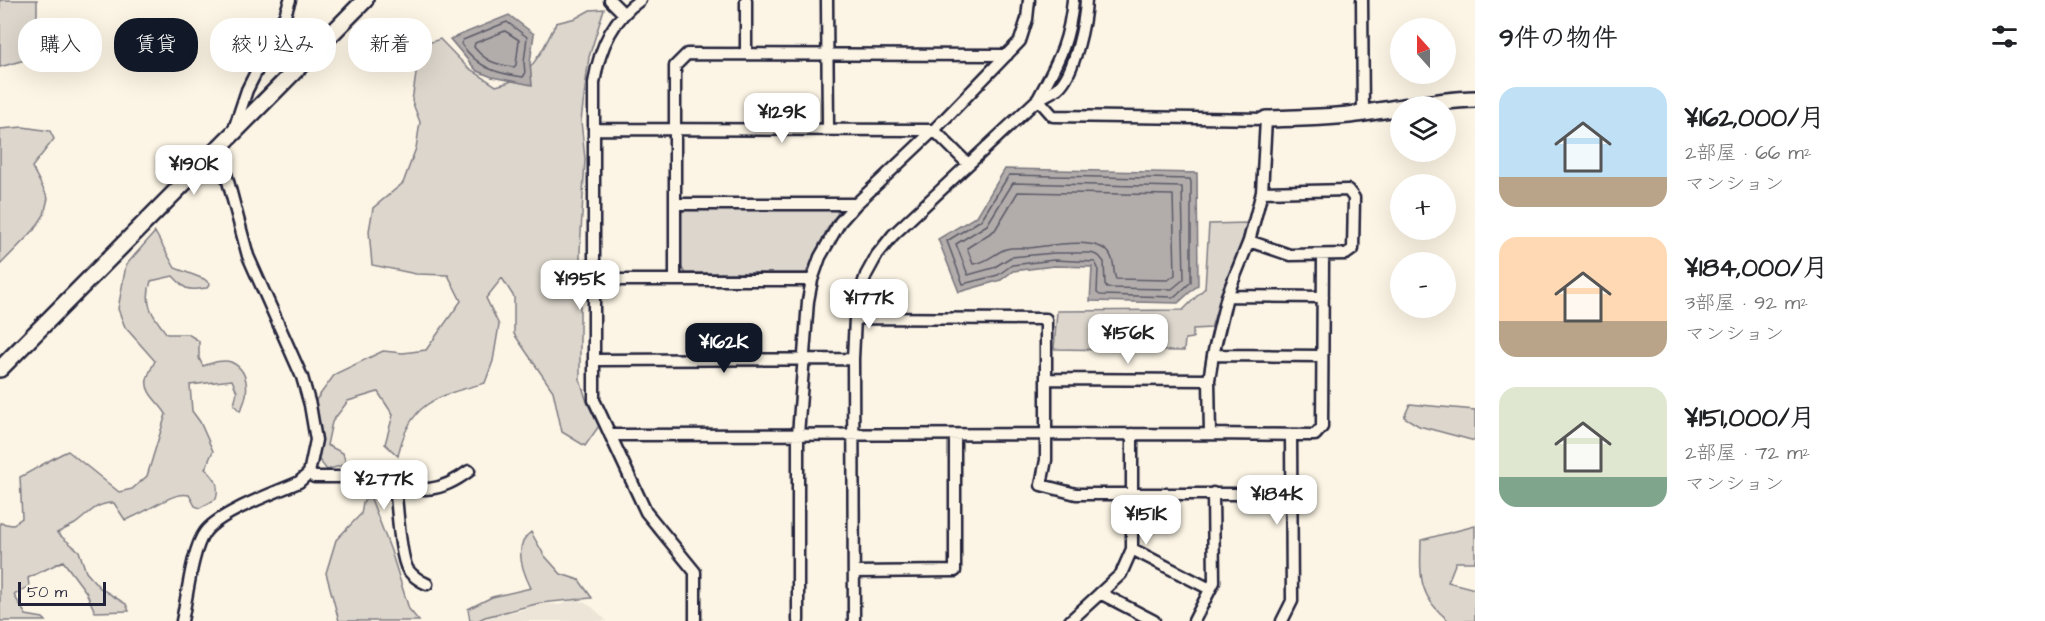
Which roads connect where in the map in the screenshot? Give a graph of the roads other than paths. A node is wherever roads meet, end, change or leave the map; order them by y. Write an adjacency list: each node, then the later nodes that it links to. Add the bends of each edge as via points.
1 (290, 0): 23 (street, via 247,90)
2 (365, 0): 23 (street)
3 (609, 0): 11 (street)
4 (640, 0): 11 (street)
5 (746, 0): 12 (street)
6 (826, 0): 13 (street)
7 (1029, 0): 14 (street, via 1020,41)
8 (1073, 0): 15 (street, via 1067,39)
9 (1086, 0): 15 (street, via 1072,63 1059,87)
10 (1362, 0): 17 (street)
11 (624, 14): 19 (street, via 597,63)
12 (746, 54): 13 (street); 21 (street, via 687,54 675,66)
13 (827, 55): 14 (street); 20 (street)
14 (1007, 55): 22 (street)
15 (1038, 99): 18 (street, via 1053,116); 25 (street)
16 (1475, 99): 17 (street)
17 (1363, 113): 18 (street)
18 (1266, 118): 26 (street)
19 (595, 129): 21 (street); 32 (street)
20 (828, 129): 21 (street); 22 (street)
21 (674, 130): 27 (street)
22 (934, 130): 25 (street); 28 (street)
23 (231, 135): 24 (street)
24 (215, 151): 42 (street); 54 (street, via 225,170 248,256 302,377 316,440)
25 (968, 164): 36 (street, via 877,255 866,275)
26 (1262, 192): 29 (street); 30 (street, via 1347,190 1354,198 1353,249 1346,254)
27 (675, 204): 28 (street); 31 (street)
28 (856, 204): 33 (street, via 826,243)
29 (1249, 241): 30 (street, via 1290,255); 34 (street)
30 (1323, 255): 35 (street)
31 (675, 279): 32 (street); 33 (street)
32 (594, 280): 40 (street)
33 (812, 280): 41 (street)
34 (1227, 296): 35 (street); 37 (street)
35 (1323, 297): 38 (street)
36 (855, 318): 39 (street); 43 (street, via 1046,319)
37 (1213, 355): 38 (street); 44 (street)
38 (1322, 356): 52 (street, via 1322,427 1315,435)
39 (853, 359): 41 (street); 45 (street)
40 (595, 360): 41 (street); 47 (street, via 594,400)
41 (804, 360): 48 (street)
42 (0, 369)
43 (1046, 379): 44 (street); 50 (street)
44 (1209, 380): 46 (street)
45 (854, 434): 48 (street); 49 (street); 60 (street)
46 (1210, 434): 51 (street); 52 (street)
47 (610, 435): 48 (street); 65 (street, via 646,512 695,572)
48 (798, 435): 66 (street)
49 (955, 435): 50 (street); 60 (street, via 955,571)
50 (1046, 435): 51 (street); 56 (street, via 1041,485 1076,494)
51 (1132, 435): 56 (street)
52 (1291, 435): 58 (street)
53 (469, 471): 55 (street, via 435,489 403,486)
54 (309, 473): 55 (street, via 315,477); 64 (street, via 299,482 220,518 205,532 197,549)
55 (389, 480): 61 (street, via 395,487 404,560 408,570)
56 (1132, 493): 57 (street); 59 (street)
57 (1214, 493): 58 (street); 62 (street, via 1214,582)
58 (1291, 494): 71 (street, via 1292,601)
59 (1132, 549): 62 (street); 63 (street, via 1121,574)
60 (854, 572): 67 (street)
61 (427, 585)
62 (1210, 589): 70 (street)
63 (1100, 593): 68 (street); 69 (street)
64 (182, 621)
65 (695, 621)
66 (798, 621)
67 (854, 621)
68 (1070, 621)
69 (1154, 621)
70 (1194, 621)
71 (1282, 621)

